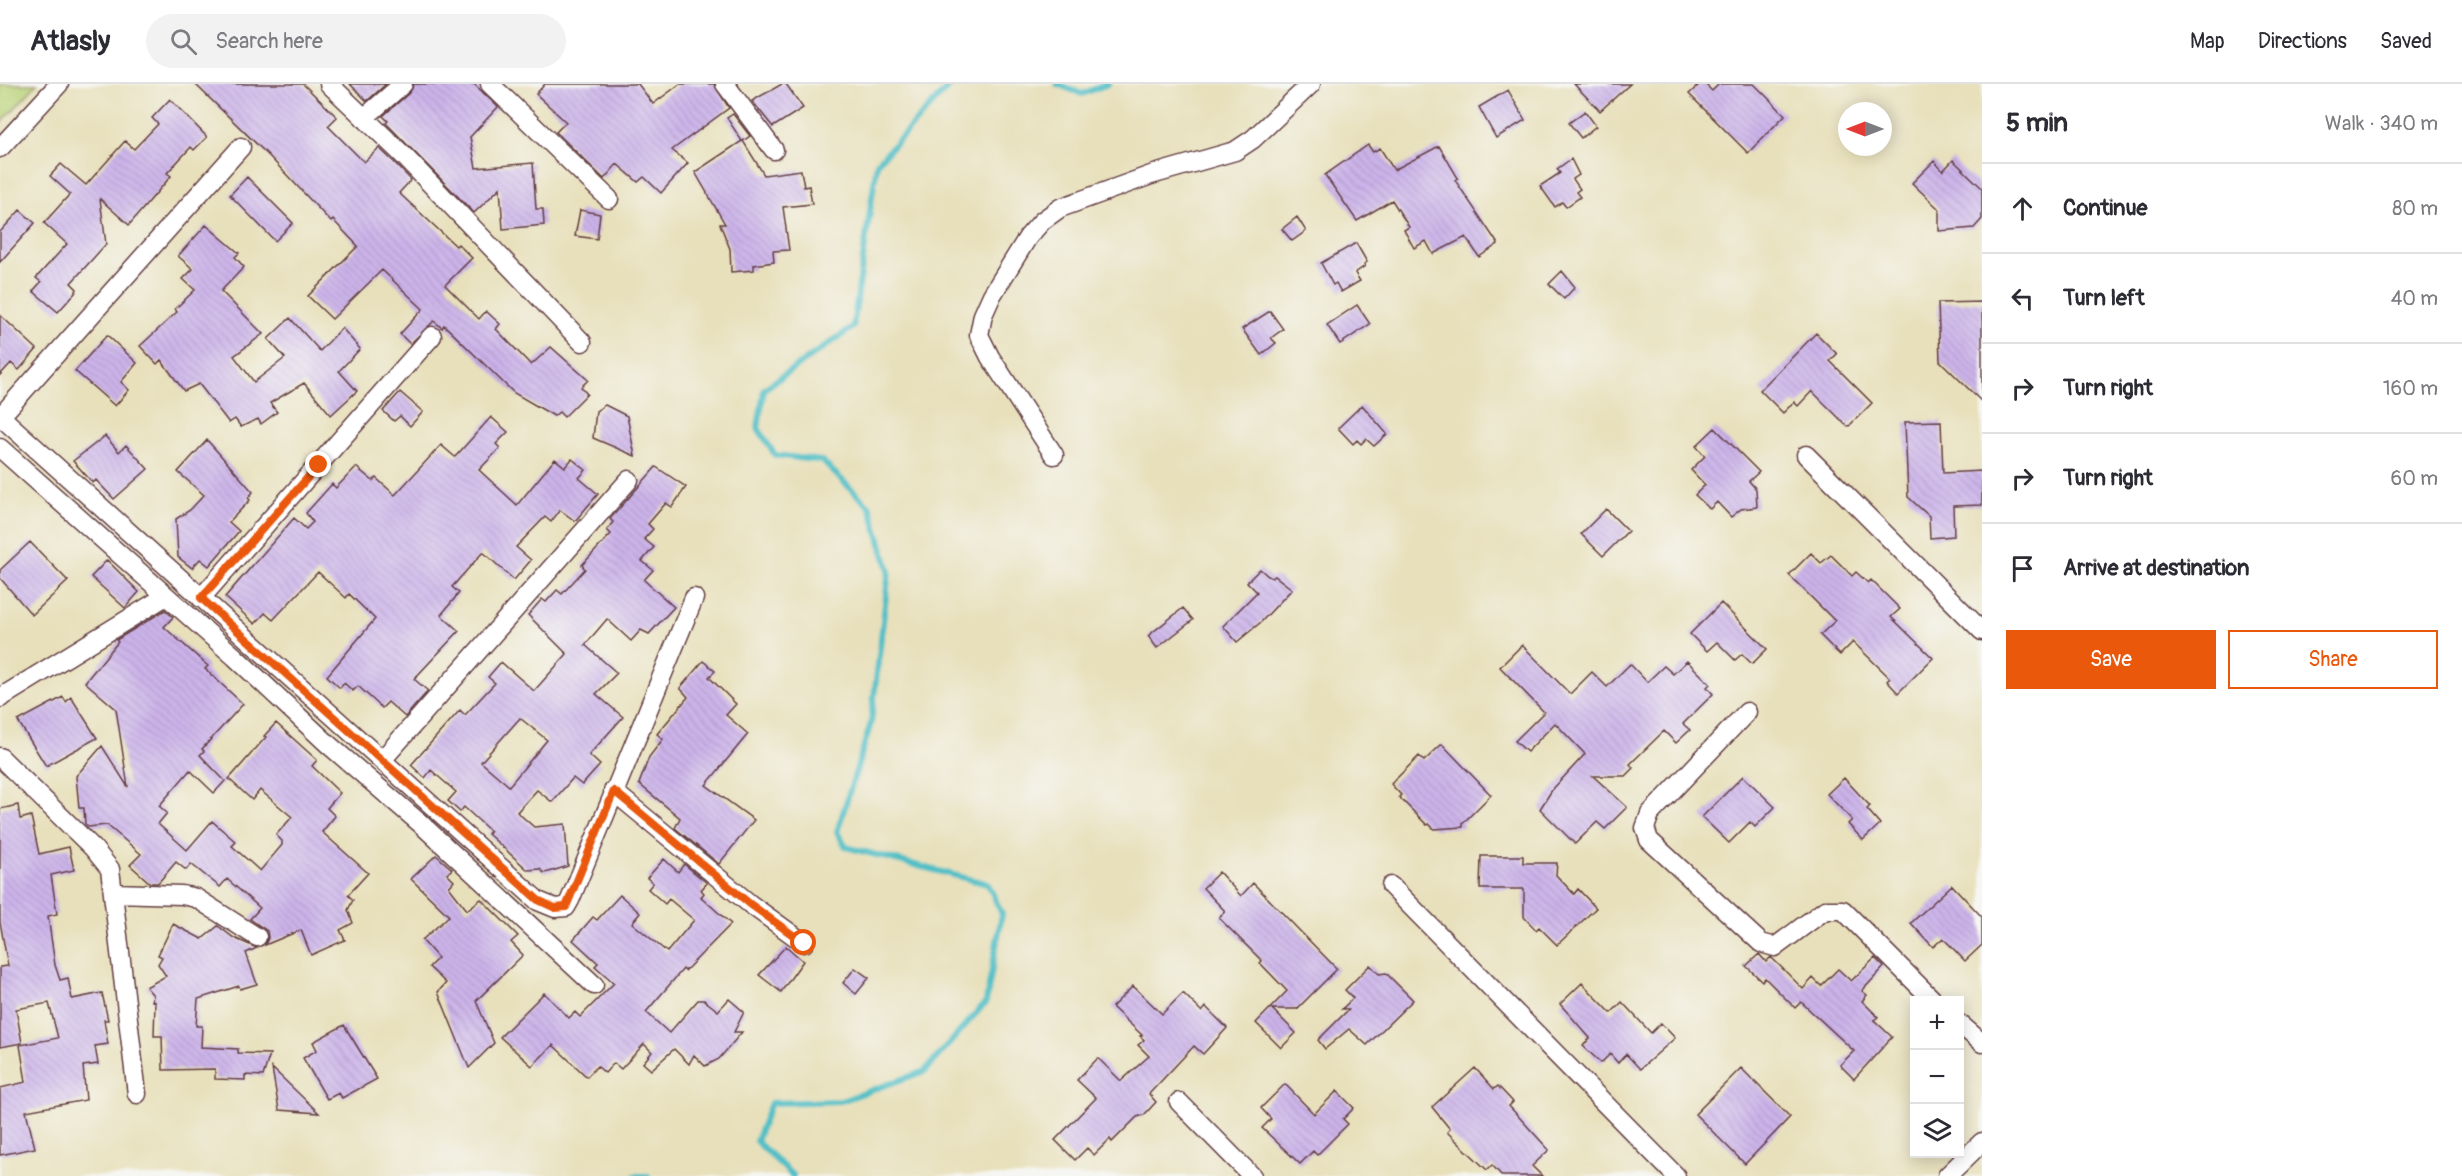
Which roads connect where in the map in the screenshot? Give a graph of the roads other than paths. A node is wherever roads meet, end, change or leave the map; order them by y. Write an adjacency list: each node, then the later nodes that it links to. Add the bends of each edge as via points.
1 (59, 84): 9 (street)
2 (329, 84): 7 (street)
3 (403, 84): 7 (street)
4 (490, 84): 11 (street)
5 (725, 84): 10 (street)
6 (1311, 84): 16 (street, via 1235,151 1151,175 1060,208 1028,237 992,295 979,335)
7 (364, 118): 13 (street)
8 (241, 147): 14 (street)
9 (0, 148)
10 (774, 150)
11 (609, 199)
12 (432, 336): 20 (street)
13 (582, 342)
14 (0, 416): 20 (street)
15 (0, 448): 19 (street)
16 (1054, 455)
17 (1806, 455): 22 (street)
18 (629, 480): 26 (street)
19 (166, 596): 23 (street); 32 (street)
20 (201, 598): 26 (street)
21 (694, 598): 27 (street)
22 (1982, 631)
23 (0, 698)
24 (1747, 712): 33 (street, via 1650,814 1645,828 1649,840 1761,943 1776,947 1825,910 1843,910)
25 (0, 757): 29 (street, via 104,859 110,869)
26 (382, 760): 27 (street, via 538,900 555,908 566,907 570,900)
27 (614, 791): 31 (street, via 750,904)
28 (1391, 886): 40 (street)
29 (113, 893): 30 (street, via 196,898); 36 (street)
30 (257, 937)
31 (804, 943)
32 (594, 985)
33 (1929, 996)
34 (1964, 1028): 35 (street)
35 (1982, 1043)
36 (137, 1094)
37 (1179, 1102): 39 (street)
38 (1982, 1142): 41 (street)
39 (1252, 1176)
40 (1676, 1176)
41 (1947, 1176)

